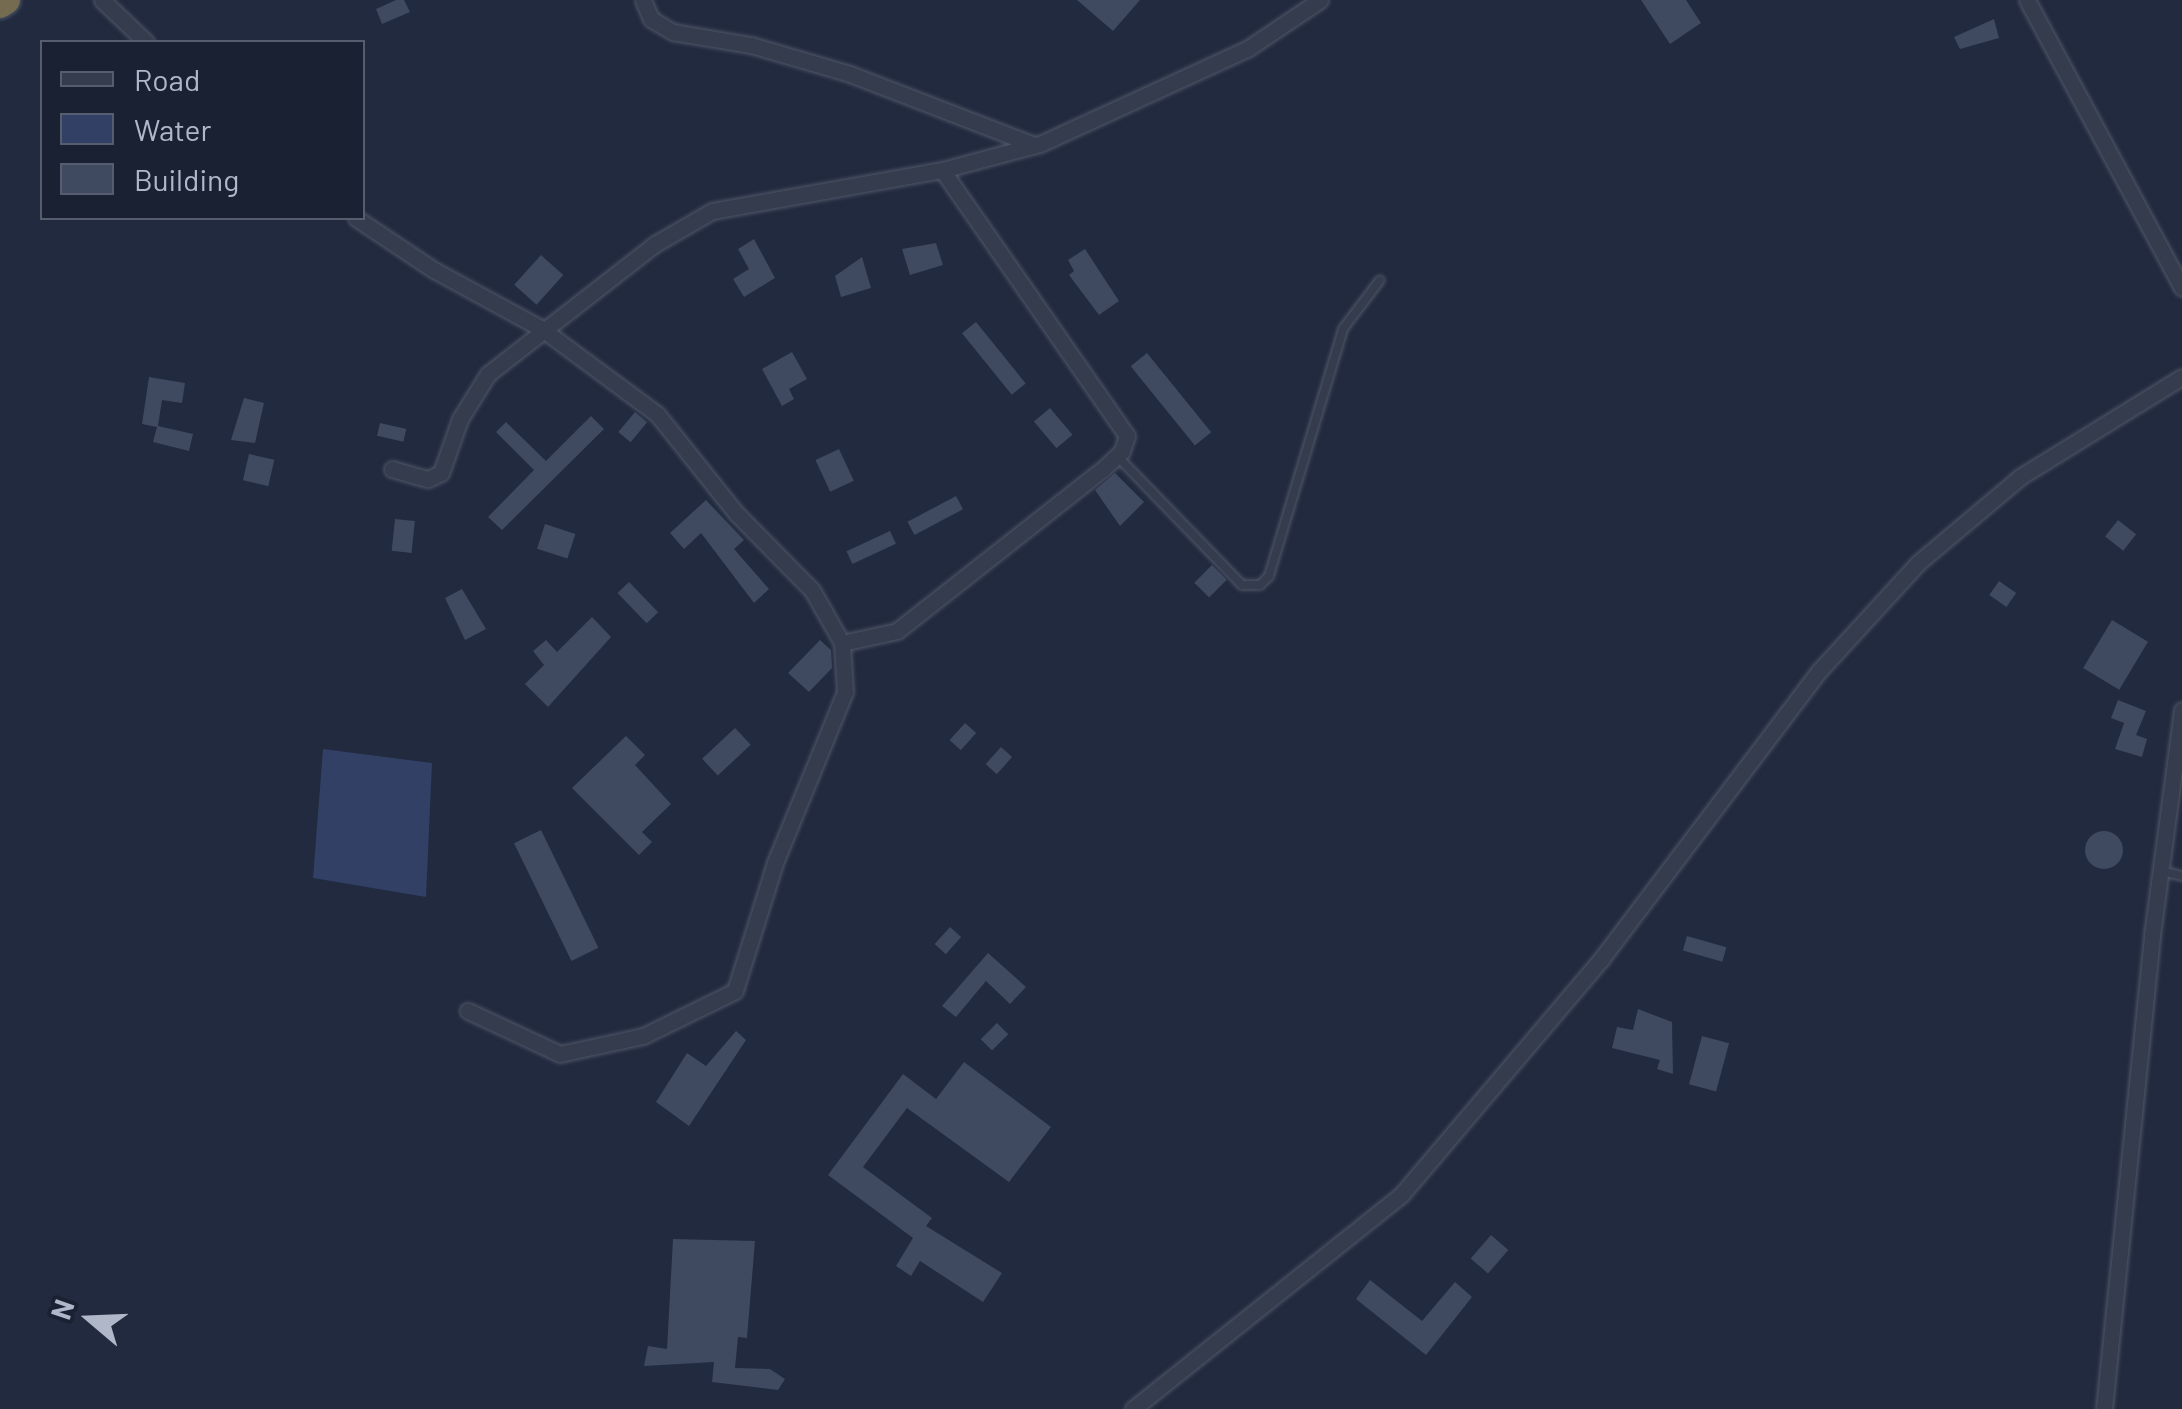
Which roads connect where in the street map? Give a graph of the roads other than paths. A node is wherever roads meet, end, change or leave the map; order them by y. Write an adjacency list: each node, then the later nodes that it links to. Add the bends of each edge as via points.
1 (102, 0): 5 (street)
2 (643, 0): 6 (street, via 650,19 673,32 751,45 850,74)
3 (1320, 0): 6 (street, via 1247,49)
4 (2026, 0): 10 (street)
5 (144, 40)
6 (1034, 146): 7 (street)
7 (942, 170): 11 (street, via 712,211 655,244); 13 (street, via 1119,421 1126,436)
8 (359, 220): 11 (street)
9 (1380, 280): 13 (lane, via 1342,328 1269,576 1260,585 1242,585)
10 (2182, 288)
11 (542, 329): 14 (street, via 488,374 460,419 442,472 428,479); 15 (street, via 656,414 736,512 812,590)
12 (2182, 377): 20 (street, via 2020,476 1918,563 1820,670 1602,958 1402,1194)
13 (1117, 456): 15 (street, via 897,631)
14 (392, 470)
15 (842, 643): 19 (street, via 845,692 775,863 735,991 643,1036 560,1054)
16 (2182, 710): 17 (street)
17 (2161, 871): 18 (lane); 21 (street)
18 (2182, 876)
19 (468, 1011)
20 (1133, 1409)
21 (2104, 1409)

